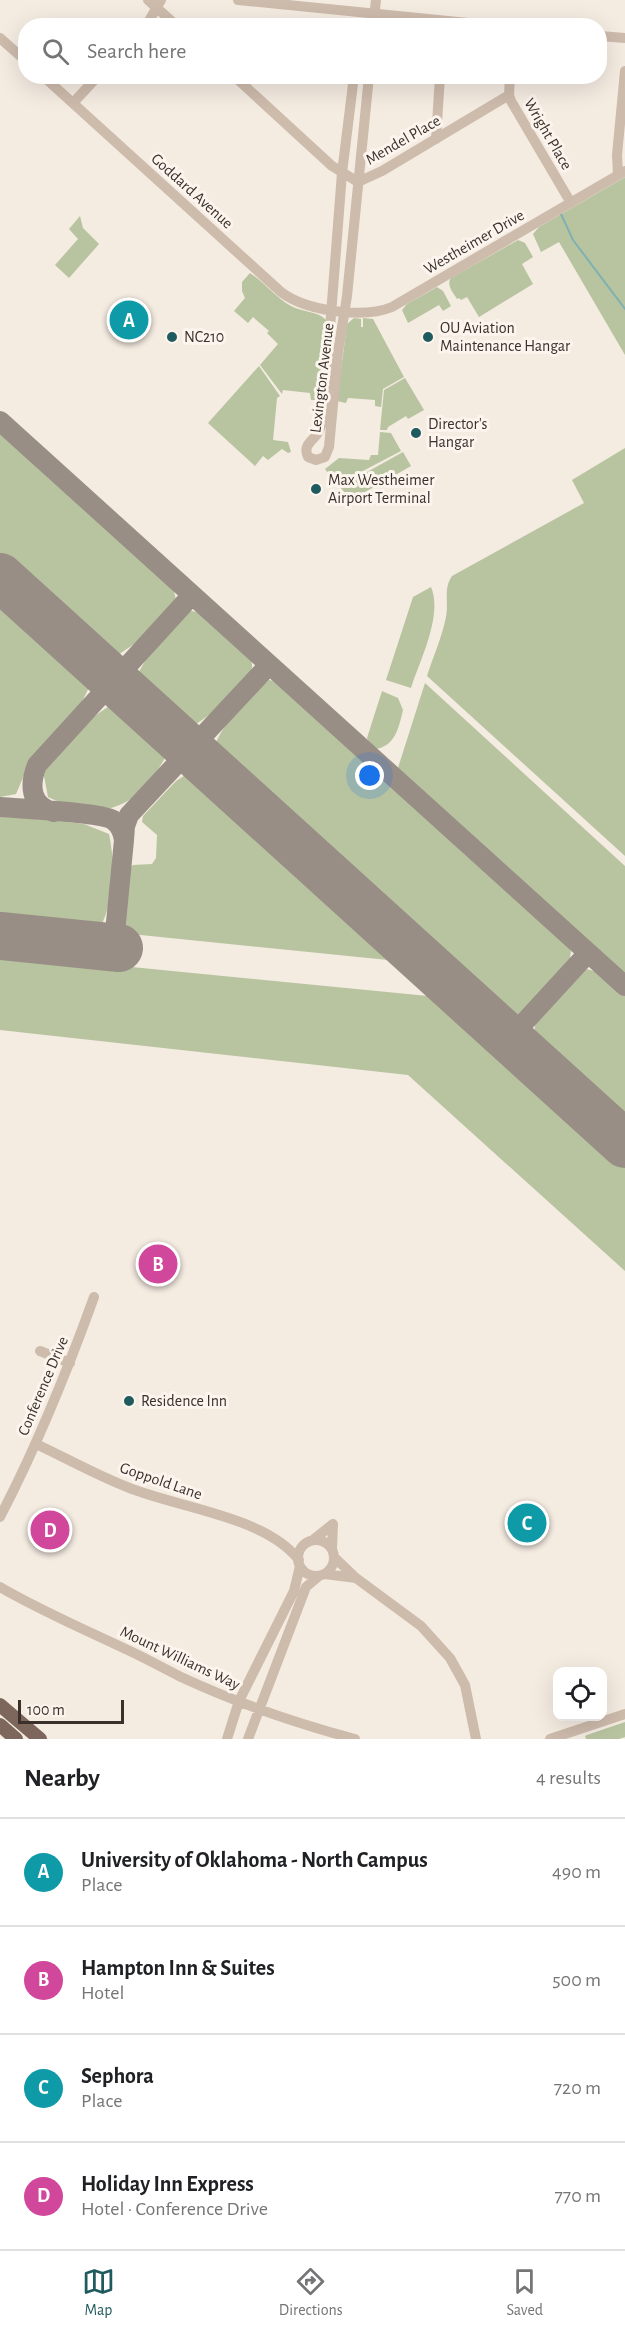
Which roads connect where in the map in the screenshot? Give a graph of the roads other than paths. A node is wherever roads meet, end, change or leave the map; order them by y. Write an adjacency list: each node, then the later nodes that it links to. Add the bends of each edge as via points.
1 (148, 0): 4 (street)
2 (238, 0): 5 (street)
3 (375, 0): 5 (street)
4 (160, 4): 6 (street); 7 (street)
5 (374, 13): 8 (street); 9 (street); 10 (street)
6 (151, 18)
7 (171, 18)
8 (372, 18)
9 (374, 18)
10 (409, 18)
11 (607, 37): 13 (street)
12 (0, 38): 14 (street)
13 (625, 38)
14 (18, 54)
15 (625, 71): 27 (street, via 617,155)
16 (52, 84): 24 (street, Goddard Avenue)
17 (92, 84): 24 (street)
18 (243, 84): 26 (street, Mendel Place)
19 (353, 84): 26 (street, Lexington Avenue)
20 (368, 84): 28 (street, Lexington Avenue)
21 (439, 84): 25 (street)
22 (510, 84): 23 (street, Wright Place)
23 (509, 96): 25 (street, Mendel Place); 29 (street, Wright Place)
24 (73, 104): 30 (street, Goddard Avenue, via 281,292 305,305)
25 (436, 139): 28 (street, Mendel Place)
26 (342, 173): 28 (street, Mendel Place); 30 (street, Lexington Avenue)
27 (621, 173): 29 (street, Westheimer Drive)
28 (358, 182): 31 (street, Lexington Avenue)
29 (571, 203): 31 (street, Westheimer Drive, via 392,307 372,312)
30 (330, 309): 31 (street, Westheimer Drive); 31 (street, Lexington Avenue, via 321,425 306,450 308,457 315,460 325,457 329,447)
31 (345, 311)
32 (94, 1297): 34 (street, Conference Drive)
33 (40, 1352): 34 (street)
34 (70, 1364): 35 (street, Conference Drive)
35 (36, 1444): 36 (street, Conference Drive); 37 (street, Goppold Lane, via 126,1487 242,1522)
36 (0, 1517)
37 (279, 1539): 38 (street, Goppold Lane); 40 (street, Goppold Lane)
38 (310, 1541): 39 (street, via 324,1541); 39 (street, via 333,1524); 40 (street, via 300,1550)
39 (333, 1553): 41 (street, via 333,1565); 42 (street)
40 (299, 1563): 41 (street, via 308,1574); 44 (street, via 294,1591)
41 (322, 1575): 42 (street); 46 (street, via 306,1587)
42 (356, 1578): 56 (street, via 421,1626 450,1658 465,1685)
43 (0, 1587): 44 (street, Mount Williams Way, via 48,1614)
44 (239, 1701): 46 (street, Mount Williams Way); 53 (street)
45 (0, 1706): 52 (main road)
46 (259, 1709): 54 (street); 55 (street, Mount Williams Way)
47 (625, 1714): 49 (street)
48 (0, 1725): 51 (main road)
49 (576, 1736): 50 (street)
50 (563, 1737): 57 (street)
51 (16, 1739)
52 (40, 1739)
53 (227, 1739)
54 (248, 1739)
55 (354, 1739)
56 (476, 1739)
57 (550, 1739)

